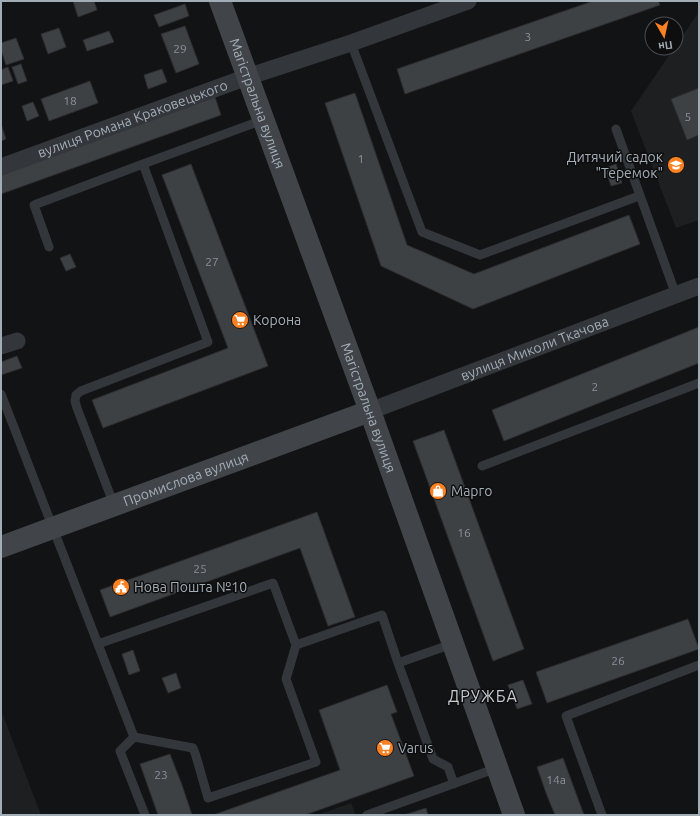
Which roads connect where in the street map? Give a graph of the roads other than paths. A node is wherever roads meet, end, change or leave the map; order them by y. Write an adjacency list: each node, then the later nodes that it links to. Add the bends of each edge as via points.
1 (220, 1): 4 (street, Магістральна вулиця)
2 (468, 1): 3 (street, вулиця Романа Краковецького)
3 (351, 43): 4 (street, вулиця Романа Краковецького); 9 (lane, via 422,232 480,255)
4 (247, 77): 5 (street, Магістральна вулиця); 8 (street, вулиця Романа Краковецького)
5 (263, 120): 7 (lane); 15 (street, Магістральна вулиця)
6 (616, 129): 9 (lane)
7 (143, 164): 10 (lane, via 34,205); 17 (lane, via 208,342 81,390 76,395 75,401)
8 (1, 167)
9 (639, 196): 12 (lane)
10 (49, 247)
11 (699, 286): 12 (street, вулиця Миколи Ткачова)
12 (676, 295): 15 (street, вулиця Миколи Ткачова)
13 (699, 383): 16 (lane)
14 (1, 394): 18 (lane)
15 (370, 411): 17 (street, Промислова вулиця); 21 (street, Магістральна вулиця)
16 (482, 466)
17 (114, 505): 18 (street, Промислова вулиця)
18 (53, 528): 19 (street, Промислова вулиця); 20 (lane)
19 (1, 547)
20 (98, 644): 22 (lane, via 273,583); 25 (lane)
21 (452, 644): 23 (lane); 26 (street, Магістральна вулиця)
22 (296, 645): 23 (lane, via 382,615); 25 (lane, via 286,679 316,762 208,798 193,748)
23 (398, 663): 27 (lane, via 433,759 448,767)
24 (699, 665): 31 (lane, via 566,716)
25 (134, 737): 28 (lane, via 120,751)
26 (497, 768): 27 (lane); 30 (street, Магістральна вулиця)
27 (454, 784): 29 (lane)
28 (145, 815)
29 (367, 815)
30 (514, 815)
31 (602, 815)

